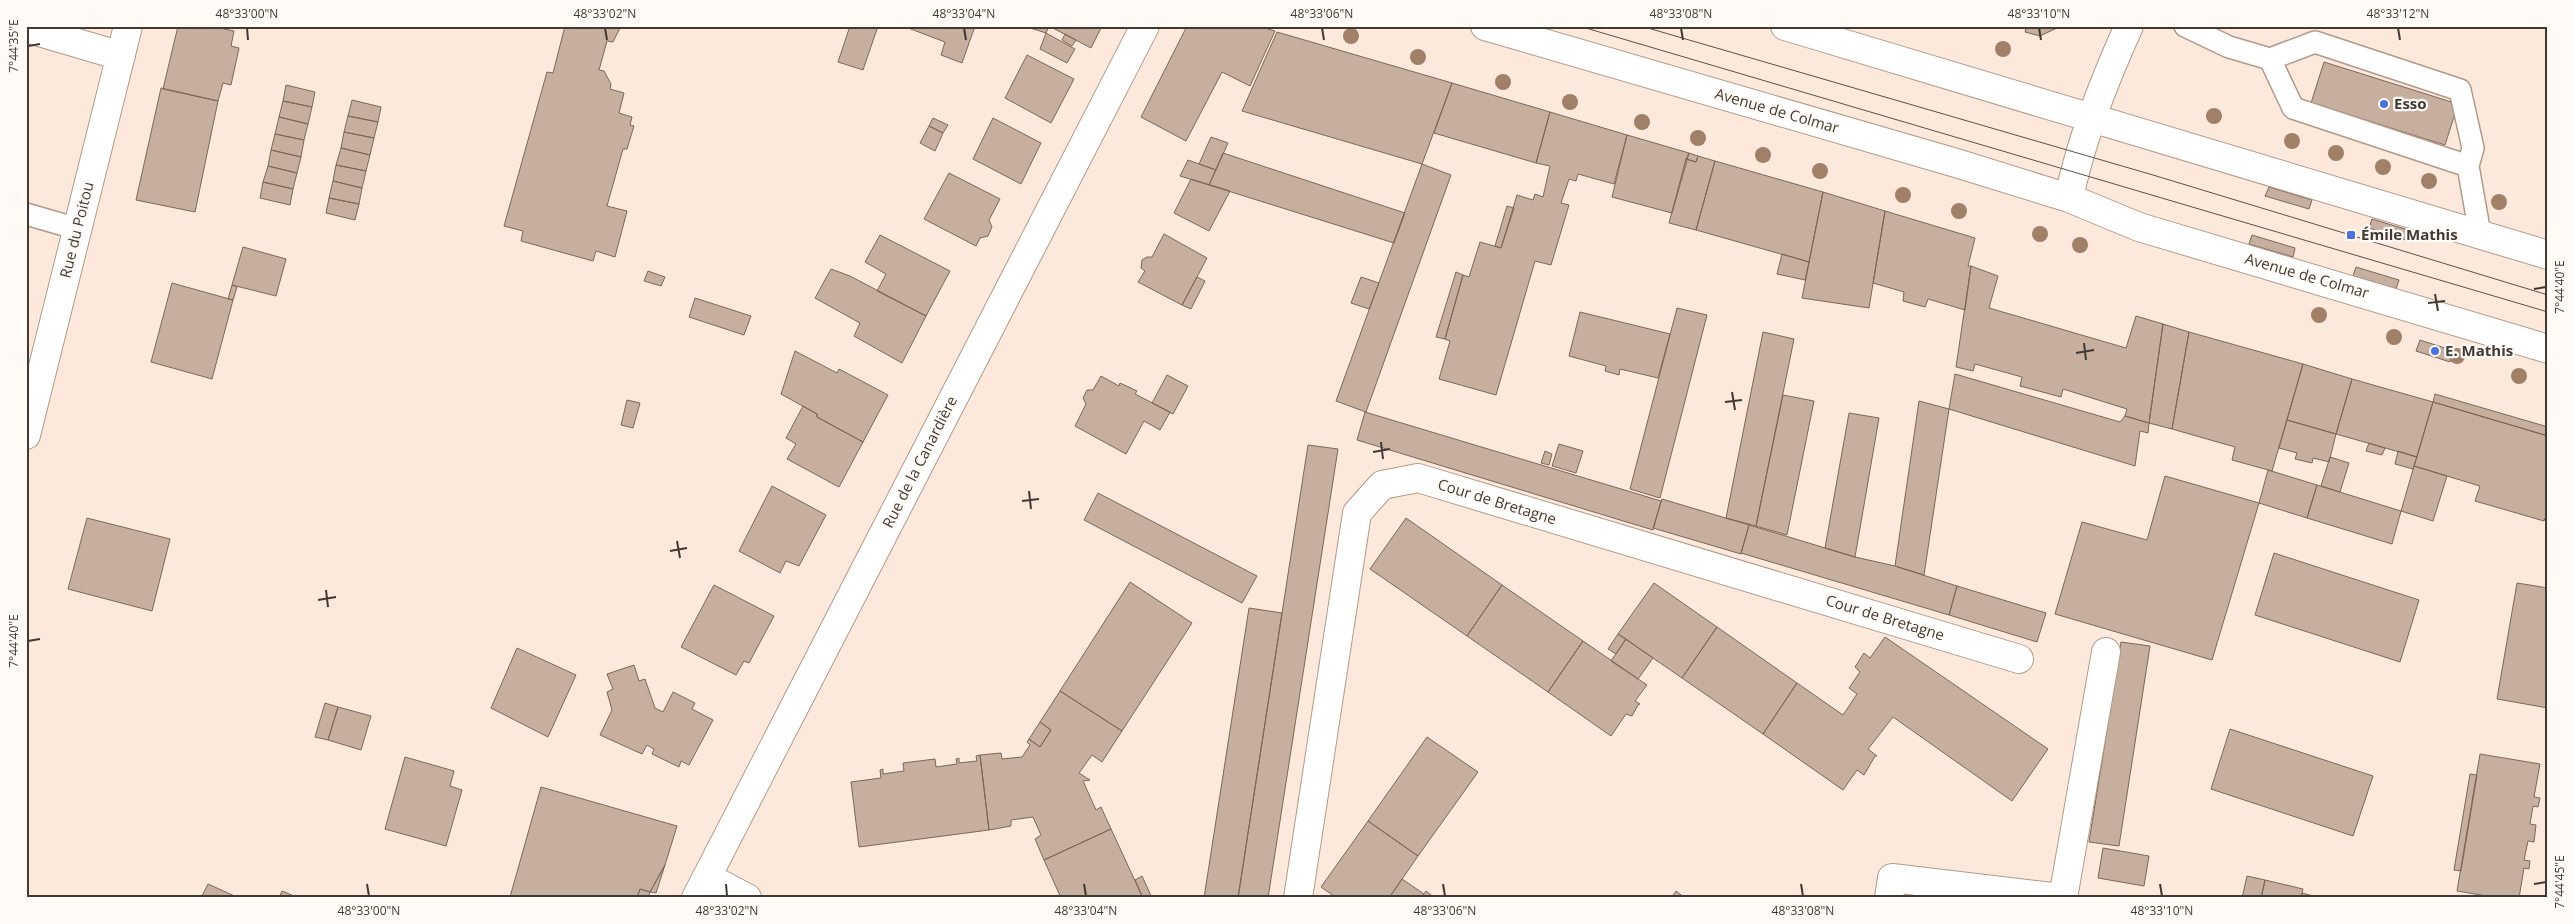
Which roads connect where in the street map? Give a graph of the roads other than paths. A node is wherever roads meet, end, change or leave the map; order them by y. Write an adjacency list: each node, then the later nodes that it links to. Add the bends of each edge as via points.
1 (128, 26): 8 (street, Rue du Poitou)
2 (1145, 26): 21 (street, Rue de la Canardière)
3 (1485, 26): 12 (street, Avenue de Colmar)
4 (1785, 26): 10 (street)
5 (2130, 26): 10 (street)
6 (2185, 26): 9 (lane, via 2230,47)
7 (26, 28): 8 (street)
8 (121, 56): 14 (street, Rue du Poitou)
9 (2270, 59): 11 (lane, via 2293,108); 11 (lane, via 2315,42 2460,90 2474,148)
10 (2092, 118): 12 (street); 15 (street)
11 (2468, 166): 15 (lane)
12 (2069, 198): 17 (street, Avenue de Colmar, via 2139,226)
13 (26, 214): 14 (lane)
14 (78, 229): 18 (street, Rue du Poitou)
15 (2480, 234): 16 (street)
16 (2548, 255)
17 (2548, 349)
18 (26, 435)
19 (2106, 652): 25 (street)
20 (2019, 659): 23 (street, Cour de Bretagne, via 1418,478 1382,485 1357,513)
21 (701, 887): 22 (street)
22 (748, 898)
23 (1298, 898)
24 (1889, 898): 25 (street, via 1892,878)
25 (2062, 898)

